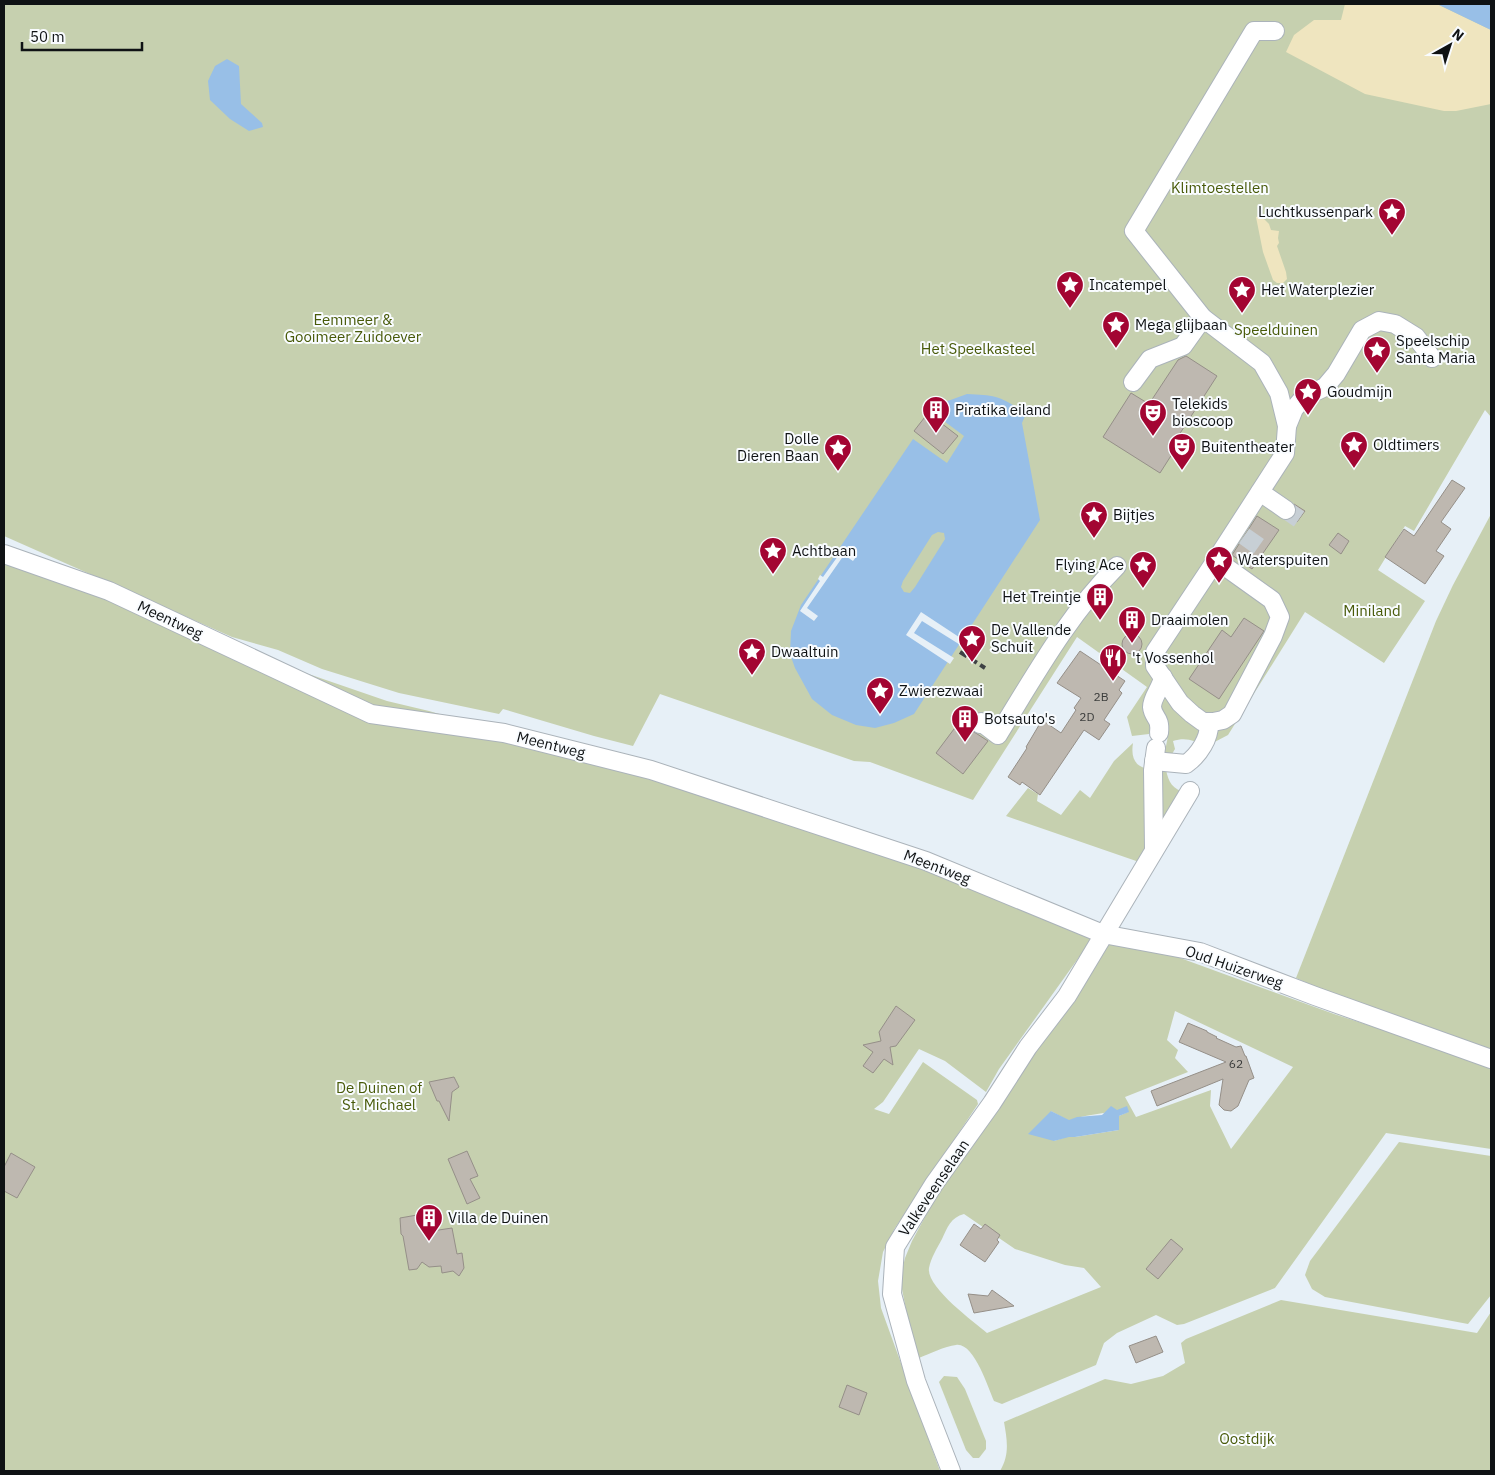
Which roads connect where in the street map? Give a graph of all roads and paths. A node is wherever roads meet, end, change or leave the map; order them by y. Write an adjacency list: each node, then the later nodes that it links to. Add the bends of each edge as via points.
1 (1276, 31): 2 (street, via 1254,31 1134,231)
2 (1203, 318): 4 (street, via 1183,346 1150,359); 5 (street, via 1262,363 1279,393)
3 (1432, 358): 5 (street, via 1416,337 1395,324 1379,321 1362,330 1336,374 1325,387 1304,397 1294,409)
4 (1133, 382)
5 (1287, 426): 6 (street, via 1286,453)
6 (1260, 492): 7 (street); 9 (street)
7 (1286, 510)
8 (4, 554): 17 (street, Meentweg, via 108,591 371,714 504,733 651,770 926,861)
9 (1216, 560): 11 (street, via 1155,652 1155,666); 12 (street, via 1272,600 1280,618 1232,714 1223,720)
10 (1116, 566): 13 (street, via 1088,596 998,735)
11 (1163, 677): 12 (street, via 1180,703 1203,722); 14 (street, via 1152,709 1160,723)
12 (1209, 722): 14 (street, via 1208,736 1186,764)
13 (980, 724)
14 (1156, 747): 16 (street, via 1153,770)
15 (1190, 791): 16 (street)
16 (1154, 850): 17 (street)
17 (1103, 934): 18 (street, Oud Huizerweg, via 1200,952); 19 (street, Valkeveenselaan, via 1068,996 1028,1047 895,1247 892,1294 916,1381)
18 (1491, 1058)
19 (951, 1471)

